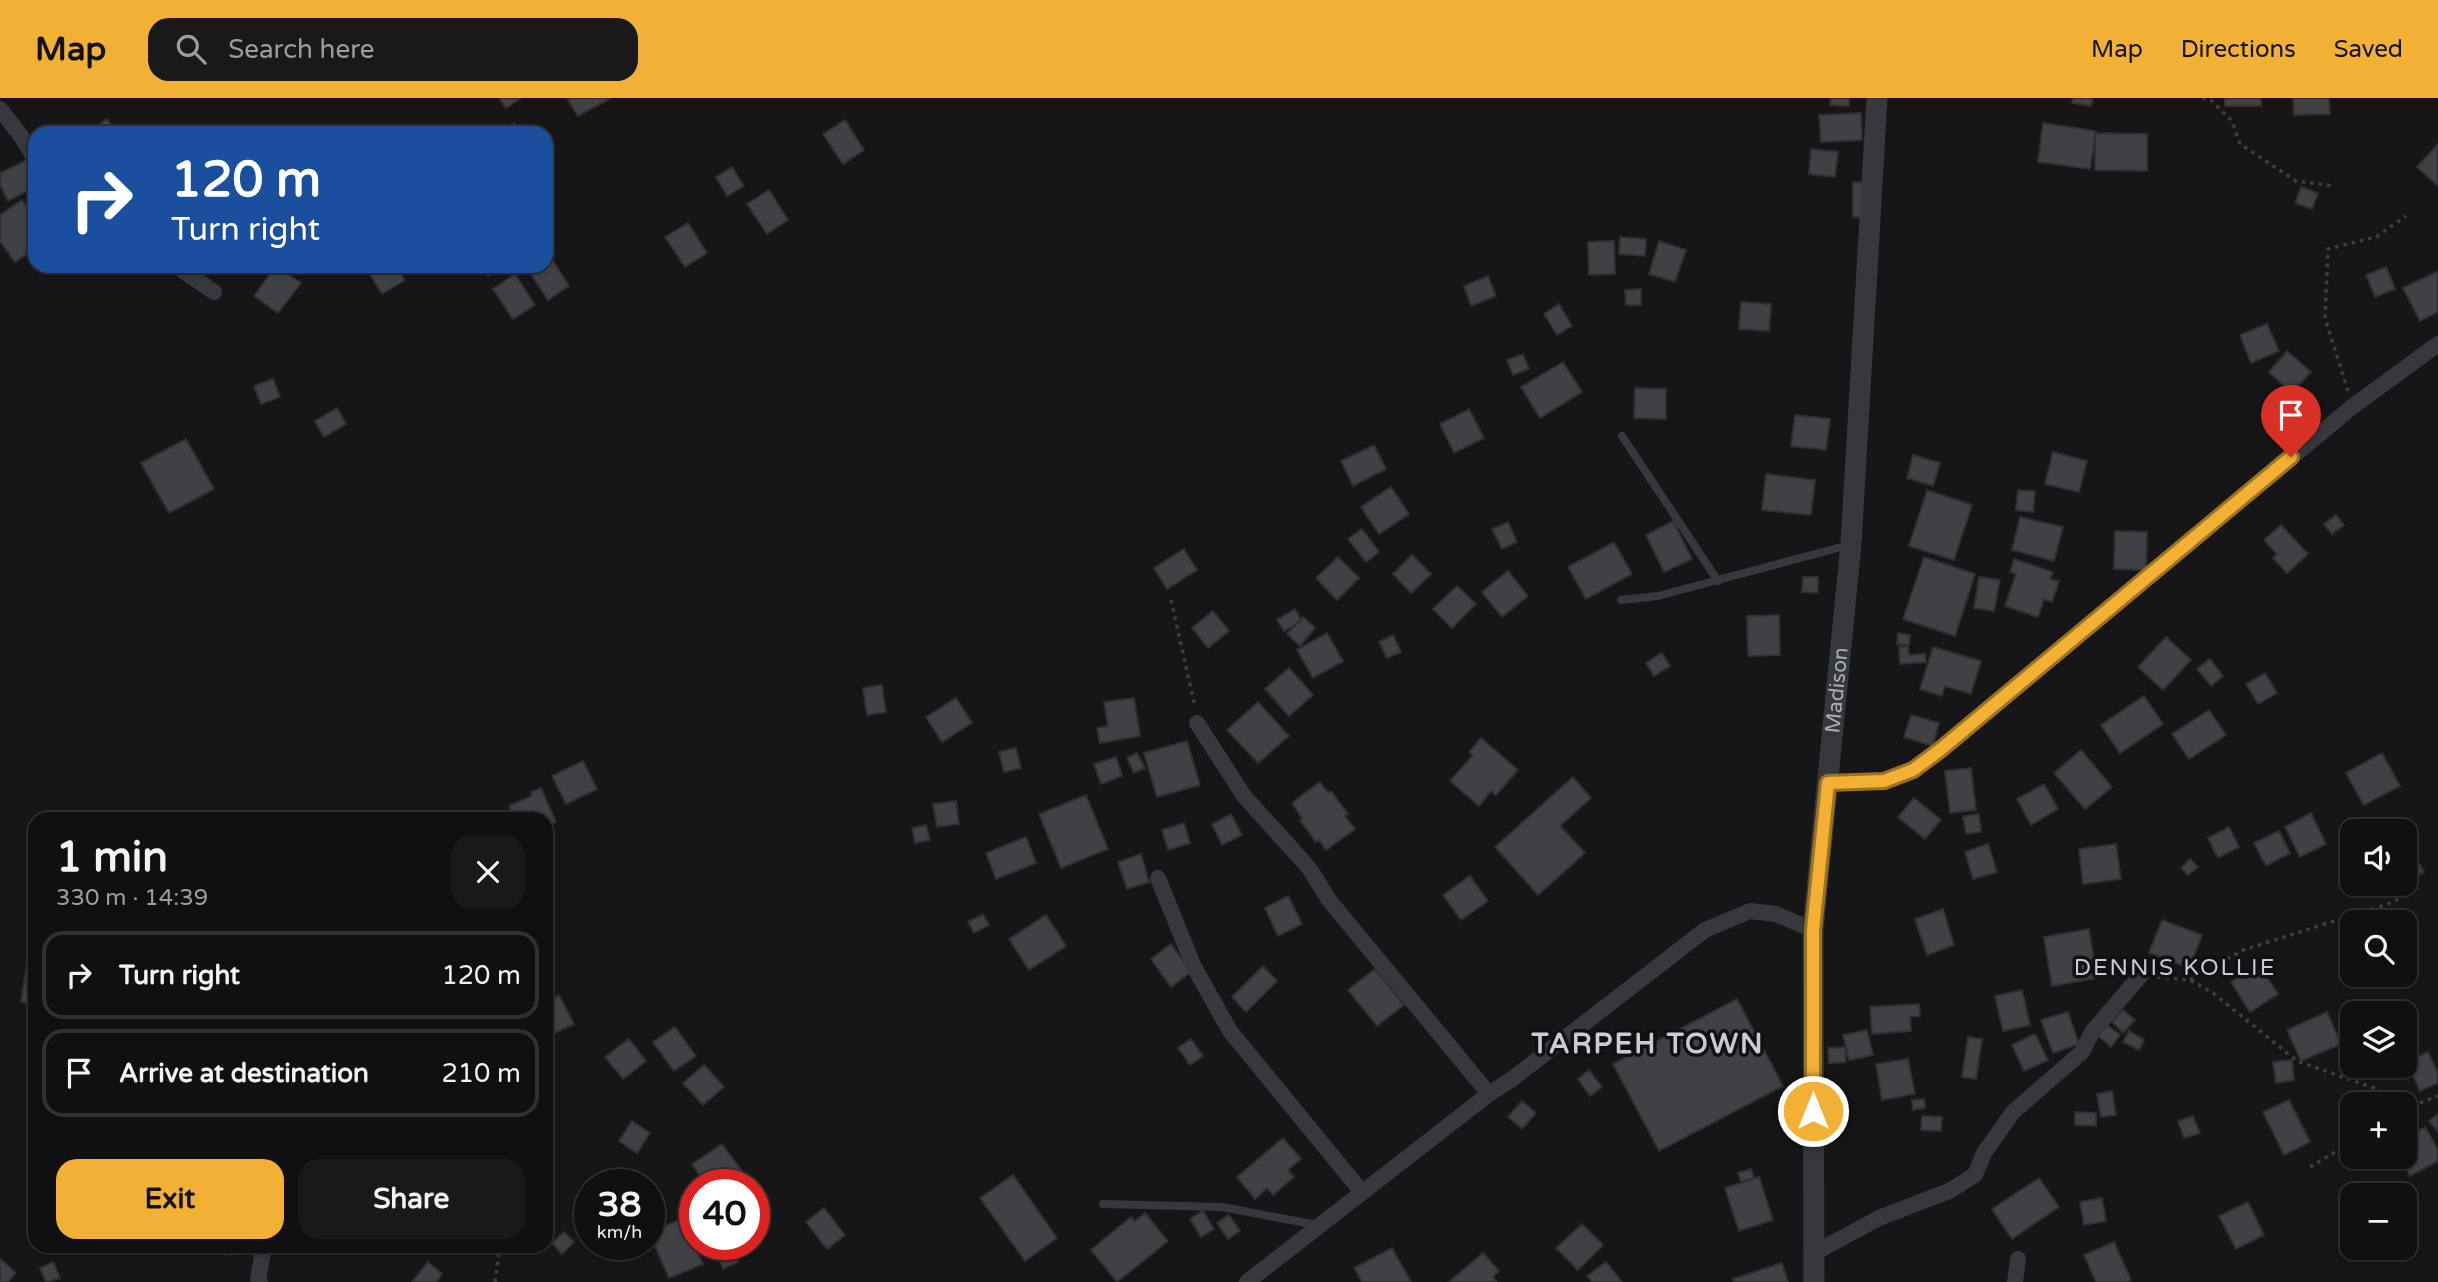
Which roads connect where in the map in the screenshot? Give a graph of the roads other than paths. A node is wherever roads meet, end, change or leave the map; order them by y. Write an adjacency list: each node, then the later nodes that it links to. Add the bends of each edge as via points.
1 (1877, 98): 8 (street, Madison)
2 (0, 109): 3 (street)
3 (28, 148)
4 (186, 273): 5 (street)
5 (214, 292)
6 (2438, 344): 12 (street, via 2352,407 1913,770 1884,781)
7 (1622, 436): 9 (lane)
8 (1851, 544): 9 (lane); 12 (street, Madison)
9 (1718, 581): 10 (lane)
10 (1621, 600)
11 (1198, 723): 16 (street, via 1244,796 1309,868 1329,900)
12 (1828, 783): 14 (street, Madison)
13 (1158, 878): 17 (street, via 1194,967 1230,1031)
14 (1813, 930): 16 (street, via 1776,914 1750,911 1705,930); 20 (street, Madison)
15 (2141, 975): 20 (street, via 2092,1032 2082,1052 2013,1112 1984,1153 1975,1175 1949,1191 1879,1217)
16 (1489, 1094): 17 (street)
17 (1361, 1191): 19 (street)
18 (1103, 1204): 19 (lane, via 1222,1207)
19 (1317, 1226): 24 (street)
20 (1816, 1252): 25 (street, Madison)
21 (263, 1253): 23 (street)
22 (2018, 1259): 26 (street)
23 (260, 1282)
24 (1247, 1282)
25 (1814, 1282)
26 (2015, 1282)

